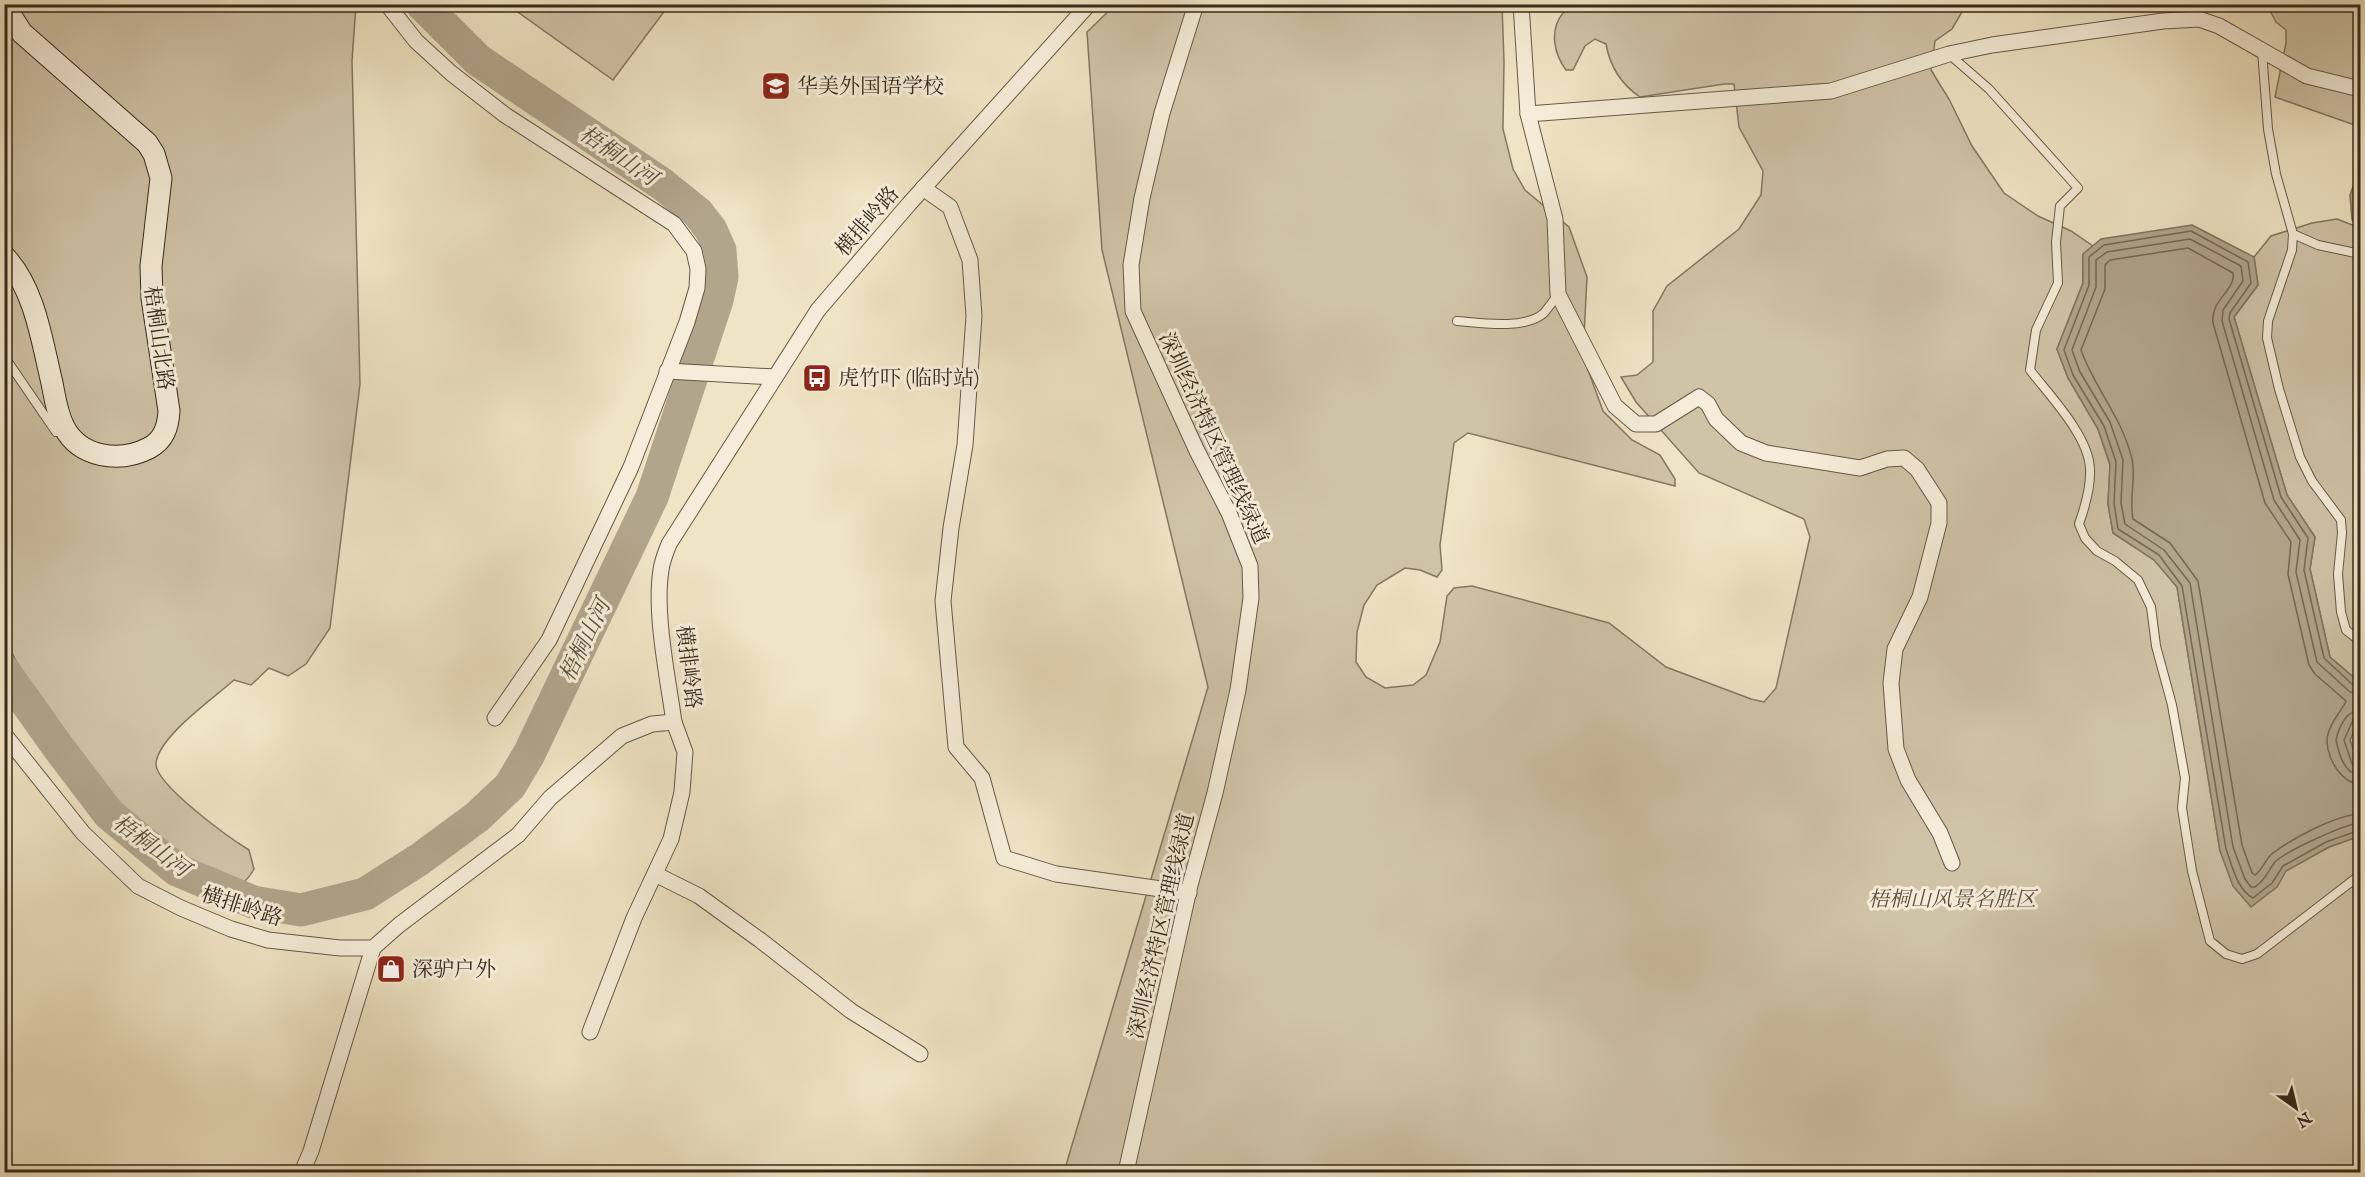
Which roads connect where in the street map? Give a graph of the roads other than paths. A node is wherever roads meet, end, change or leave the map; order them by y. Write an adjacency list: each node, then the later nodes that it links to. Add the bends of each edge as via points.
1 (387, 4): 17 (street, via 416,41 460,80 505,115 674,224 685,237 698,269 697,288)
2 (1089, 4): 10 (street, 横排岭路)
3 (1196, 4): 27 (street, 深圳经济特区管理线绿道, via 1162,113 1131,265 1133,311 1229,513 1250,566 1251,598 1238,690)
4 (1521, 4): 9 (street)
5 (4, 5): 19 (street, 梧桐山北路, via 22,33 147,143 159,168 161,190 151,266 152,298 168,425 158,442 141,451 118,456)
6 (2262, 50): 7 (street, via 2199,19 2163,21); 8 (street, via 2307,76); 11 (lane, via 2268,129)
7 (1949, 54): 9 (street, via 1831,90); 26 (lane, via 1989,89 2078,188 2060,206 2056,242 2058,283 2036,330 2030,370 2082,441 2090,468 2079,524 2085,538 2138,580 2151,607 2185,778 2182,808 2192,871 2210,941 2226,954 2242,959 2257,954)
8 (2361, 89)
9 (1528, 114): 14 (street, via 1555,219)
10 (923, 188): 18 (street, 横排岭路, via 818,310); 27 (street, via 950,207 970,260 974,316 965,445 943,601 956,747 982,778 1004,858 1056,874)
11 (2293, 234): 12 (lane, via 2318,245); 20 (lane, via 2292,250 2268,321 2267,338 2300,457 2312,482 2341,520 2341,612 2346,630)
12 (2361, 254)
13 (4, 256): 19 (street, via 27,292 64,427 80,445)
14 (1558, 294): 15 (lane, via 1542,314 1526,322); 24 (street, via 1615,406 1636,424 1656,424 1699,397 1741,443 1766,453 1860,468 1904,458 1917,469 1940,503 1939,523 1920,597 1895,649 1891,683 1896,748 1908,780 1940,833)
15 (1456, 321)
16 (4, 356): 19 (lane, via 61,439 79,450)
17 (667, 371): 18 (street); 21 (street, via 631,467 549,640)
18 (775, 377): 22 (street, 横排岭路, via 669,544 661,570 662,635)
19 (96, 454)
20 (2361, 641)
21 (495, 718)
22 (675, 722): 25 (street, via 685,752 682,792 671,839); 28 (street, 横排岭路, via 652,724 622,736 550,798 518,836)
23 (4, 734): 28 (street, 横排岭路, via 83,833 138,886 231,929 268,940)
24 (1952, 863)
25 (655, 874): 29 (street); 30 (street, via 699,896 852,1011)
26 (2361, 875)
27 (1189, 893): 32 (street, 深圳经济特区管理线绿道)
28 (372, 948): 31 (street)
29 (590, 1032)
30 (920, 1054)
31 (302, 1173)
32 (1126, 1173)

